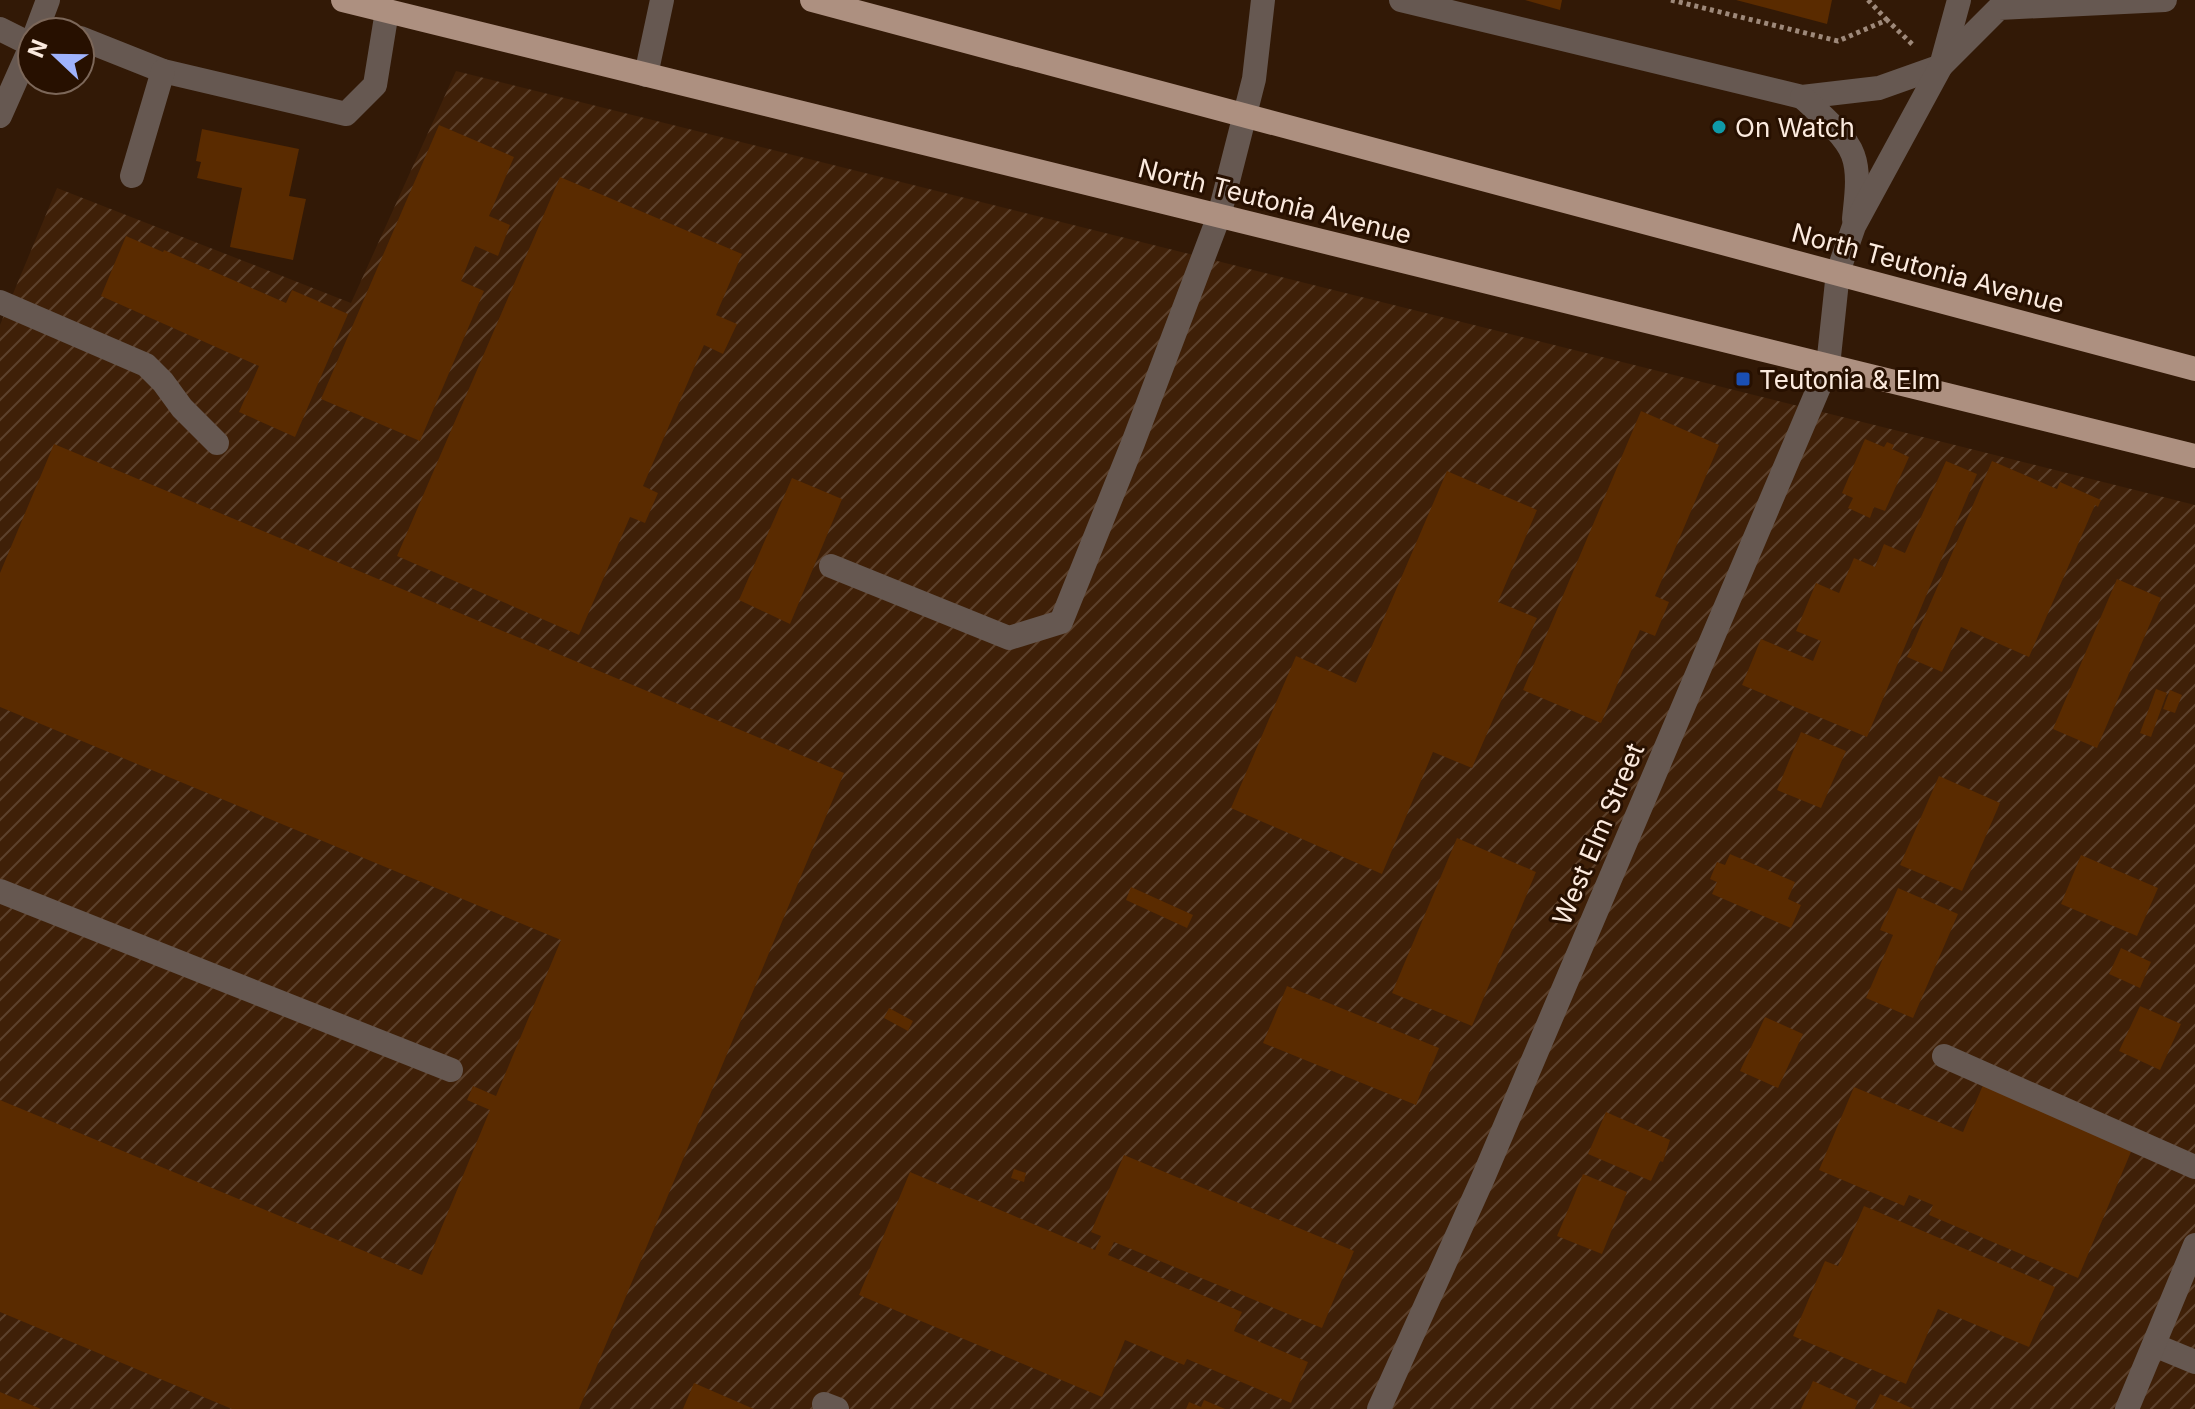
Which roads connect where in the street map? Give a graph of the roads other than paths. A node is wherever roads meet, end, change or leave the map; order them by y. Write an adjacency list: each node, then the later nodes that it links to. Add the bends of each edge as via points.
1 (343, 0): 8 (main road, North Teutonia Avenue)
2 (662, 0): 12 (street)
3 (812, 0): 15 (main road, North Teutonia Avenue)
4 (1263, 0): 15 (street)
5 (1401, 0): 14 (street)
6 (1959, 0): 10 (street)
7 (2165, 0): 10 (street, via 1999,8)
8 (387, 11): 11 (street, via 375,85 346,114); 12 (main road, North Teutonia Avenue)
9 (96, 44): 11 (street)
10 (1932, 61): 14 (street, via 1879,88); 19 (street)
11 (163, 71): 17 (street)
12 (646, 75): 18 (main road, North Teutonia Avenue)
13 (16, 79): 16 (street)
14 (1802, 97): 19 (street, via 1853,153)
15 (1244, 115): 18 (street); 20 (main road, North Teutonia Avenue)
16 (0, 116)
17 (132, 176)
18 (1219, 216): 22 (main road, North Teutonia Avenue); 26 (street, via 1061,622 1009,638)
19 (1854, 226): 20 (street, West Elm Street)
20 (1838, 272): 22 (street, West Elm Street); 23 (main road, North Teutonia Avenue)
21 (0, 302): 24 (street, via 146,365)
22 (1828, 366): 25 (main road, North Teutonia Avenue); 34 (street, West Elm Street, via 1483,1178)
23 (2195, 369)
24 (217, 443)
25 (2195, 456)
26 (831, 566)
27 (0, 891): 29 (street)
28 (1944, 1056): 30 (street)
29 (451, 1070)
30 (2195, 1167)
31 (2195, 1245): 32 (street)
32 (2154, 1345): 33 (street); 35 (street)
33 (2195, 1362)
34 (1379, 1409)
35 (2127, 1409)

